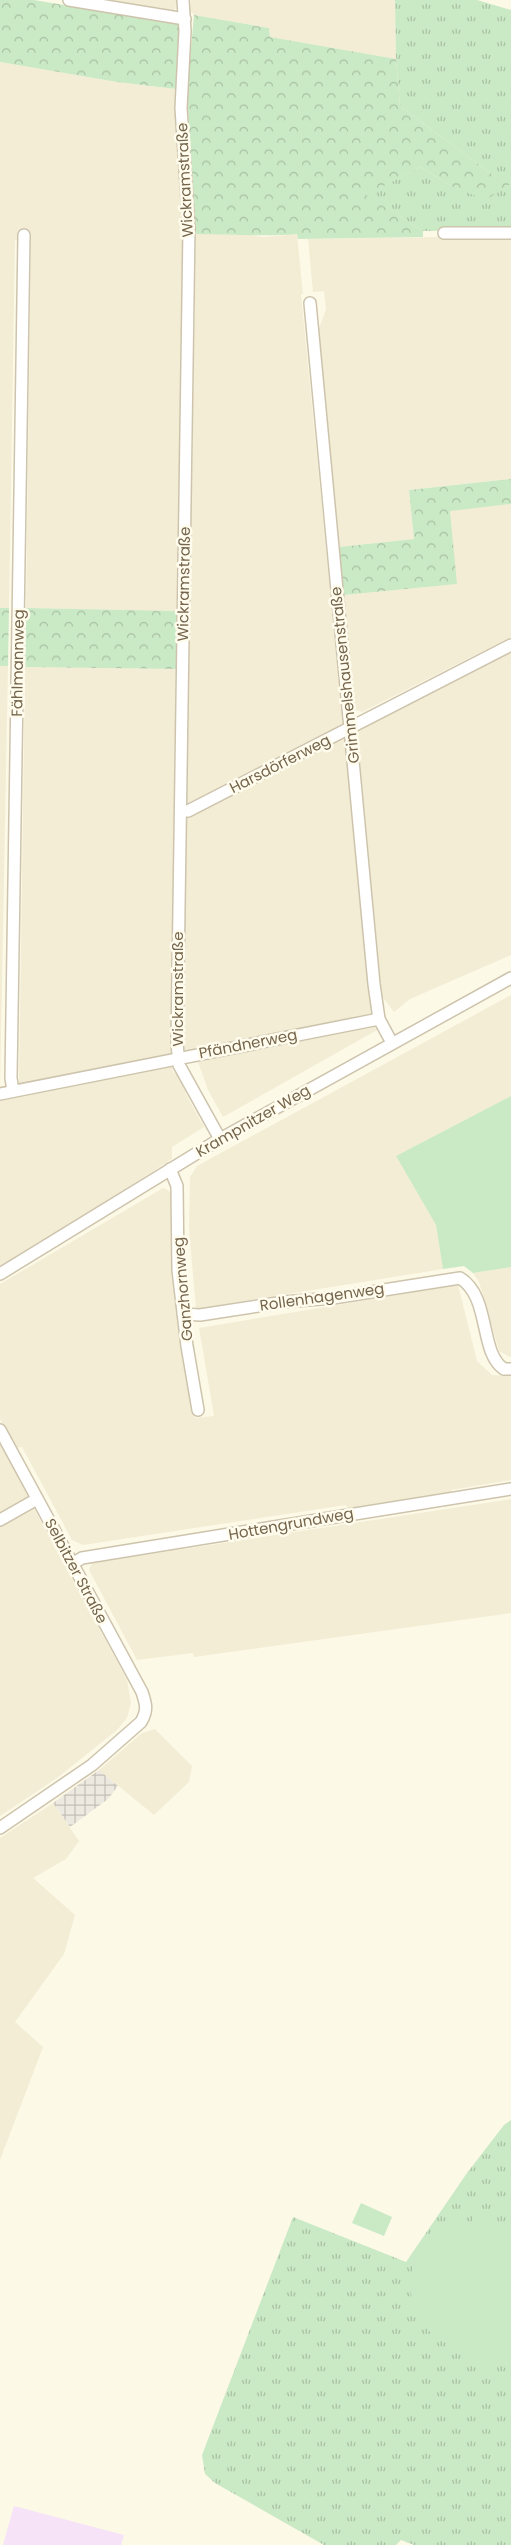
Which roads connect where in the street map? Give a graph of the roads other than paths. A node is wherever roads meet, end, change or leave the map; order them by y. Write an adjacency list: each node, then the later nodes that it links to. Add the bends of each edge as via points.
1 (69, 0): 3 (street)
2 (184, 0): 3 (street, Wickramstraße)
3 (185, 19): 10 (street, Wickramstraße, via 181,108 189,230)
4 (444, 233): 5 (street)
5 (511, 233)
6 (24, 235): 15 (street, Fählmannweg)
7 (310, 303): 9 (street, Grimmelshausenstraße)
8 (511, 644): 9 (street, Harsdörferweg)
9 (350, 727): 10 (street, Harsdörferweg, via 188,811); 12 (street, Grimmelshausenstraße)
10 (181, 811): 14 (street, Wickramstraße)
11 (511, 978): 13 (street, Krampnitzer Weg)
12 (379, 1019): 13 (street, Grimmelshausenstraße); 14 (street, Pfändnerweg)
13 (392, 1043): 17 (street, Krampnitzer Weg)
14 (178, 1058): 15 (street, Pfändnerweg); 17 (street, Wickramstraße)
15 (13, 1092): 16 (street, Pfändnerweg)
16 (0, 1094)
17 (220, 1139): 18 (street, Krampnitzer Weg)
18 (170, 1169): 19 (street, Krampnitzer Weg); 20 (street, Ganzhornweg, via 177,1186 178,1270)
19 (0, 1274)
20 (183, 1314): 21 (street, Rollenhagenweg, via 200,1315 460,1278 474,1291 495,1359 504,1369); 22 (street, Ganzhornweg)
21 (511, 1369)
22 (198, 1410)
23 (0, 1430): 25 (street, Selbitzer Straße)
24 (511, 1489): 27 (street, Hottengrundweg, via 82,1558)
25 (37, 1499): 26 (street); 27 (street, Selbitzer Straße)
26 (0, 1520)
27 (72, 1564): 28 (street, Selbitzer Straße, via 142,1692 146,1713 129,1733 92,1765)
28 (0, 1828)

